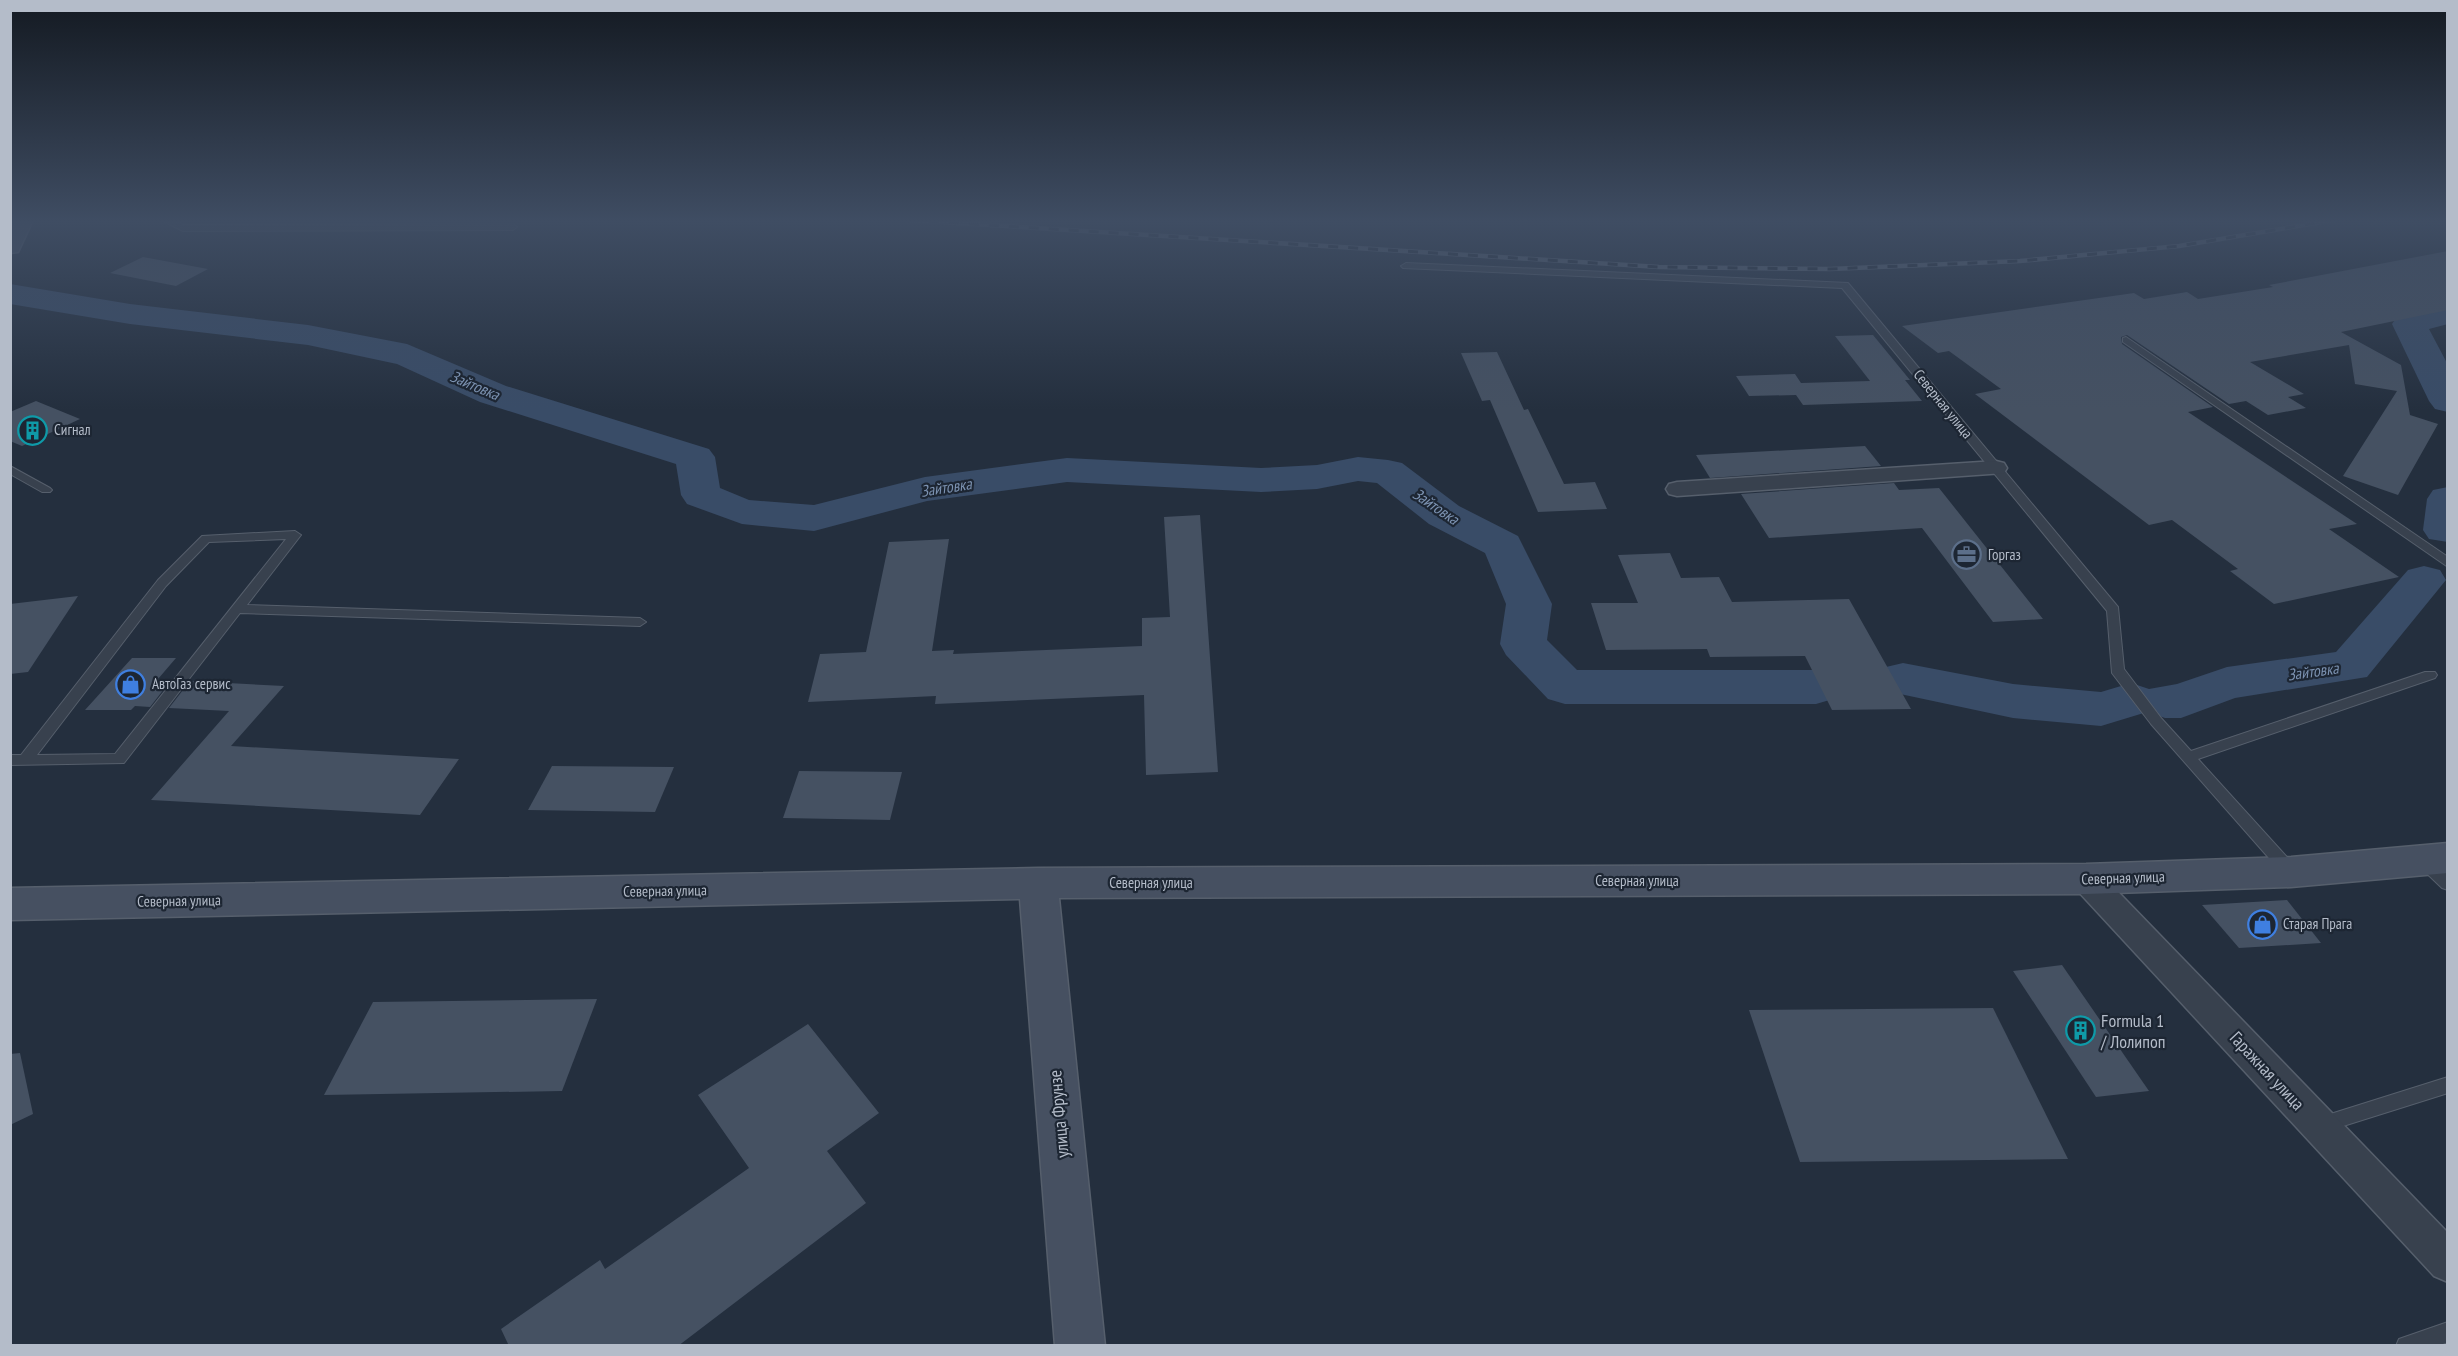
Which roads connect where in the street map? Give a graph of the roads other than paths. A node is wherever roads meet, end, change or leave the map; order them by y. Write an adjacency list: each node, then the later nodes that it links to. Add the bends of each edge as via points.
1 (1805, 283): 3 (lane, Северная улица, via 1845,285)
2 (2127, 340): 7 (lane)
3 (1996, 468): 5 (street); 11 (lane, Северная улица, via 2113,610 2117,670)
4 (10, 469): 6 (lane)
5 (1677, 489)
6 (46, 490)
7 (2448, 563)
8 (237, 609): 9 (lane); 13 (lane, via 119,759); 13 (lane, via 295,535 206,539 162,583)
9 (640, 622)
10 (2430, 675): 11 (lane)
11 (2188, 757): 15 (lane, Северная улица)
12 (10, 760): 13 (lane)
13 (25, 760)
14 (2440, 868): 15 (main road, Северная улица)
15 (2291, 872): 16 (main road, Северная улица)
16 (2086, 879): 17 (main road, Северная улица); 20 (street, Гаражная улица)
17 (1038, 883): 18 (main road, Северная улица); 23 (main road, улица Фрунзе)
18 (10, 904)
19 (2448, 1085): 20 (lane)
20 (2319, 1126): 21 (street, Гаражная улица)
21 (2448, 1262)
22 (2448, 1332): 24 (lane)
23 (1080, 1346)
24 (2406, 1346)

